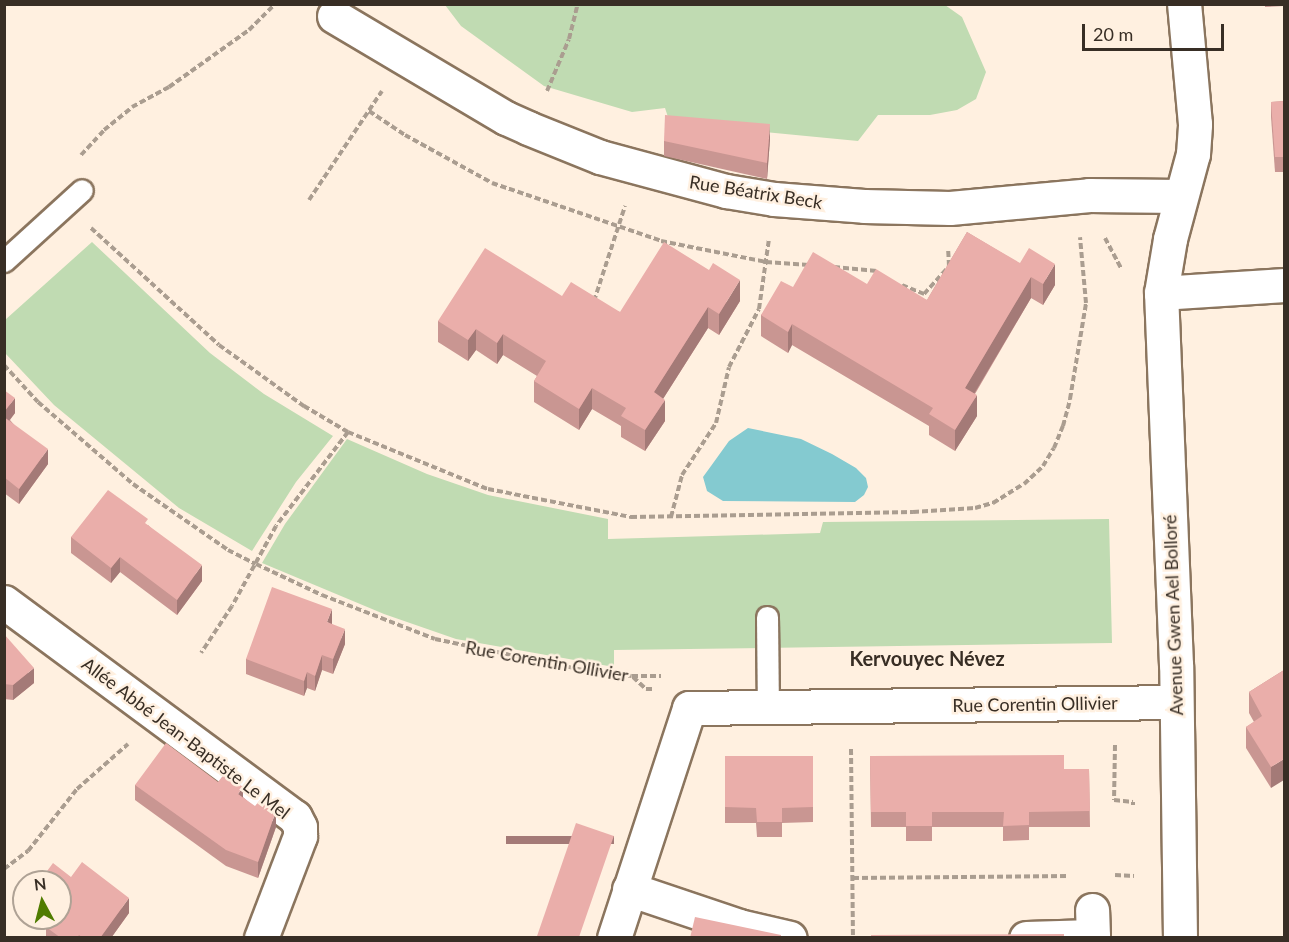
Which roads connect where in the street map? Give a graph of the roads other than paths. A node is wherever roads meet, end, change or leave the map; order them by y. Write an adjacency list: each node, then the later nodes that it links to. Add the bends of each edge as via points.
1 (1184, 4): 4 (street, Avenue Gwen Ael Bolloré, via 1195,124 1192,154)
2 (334, 16): 4 (street, Rue Béatrix Beck, via 528,128 600,157 688,183 774,198 864,206 950,208 1089,195)
3 (82, 190): 5 (lane)
4 (1180, 196): 7 (street, Avenue Gwen Ael Bolloré)
5 (4, 261)
6 (1284, 285): 7 (street)
7 (1161, 293): 10 (street, Avenue Gwen Ael Bolloré)
8 (4, 602): 14 (street, Allée Abbé Jean-Baptiste Le Mel, via 295,817 300,827 297,846)
9 (766, 617): 11 (lane)
10 (1176, 702): 11 (street, Rue Corentin Ollivier); 18 (street, Avenue Gwen Ael Bolloré)
11 (768, 707): 12 (street, Rue Corentin Ollivier, via 689,708)
12 (629, 889): 15 (street, Rue Corentin Ollivier); 16 (street, via 739,926)
13 (1092, 910): 17 (street, via 1093,936)
14 (261, 938)
15 (614, 938)
16 (790, 938)
17 (1026, 938)
18 (1180, 938)

